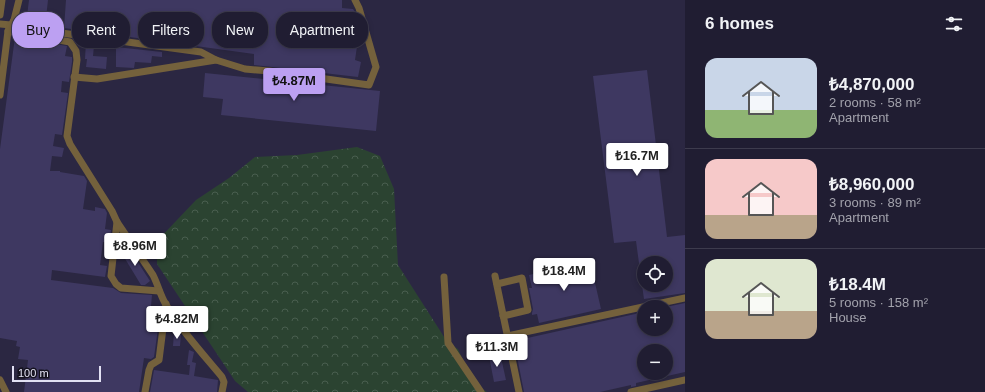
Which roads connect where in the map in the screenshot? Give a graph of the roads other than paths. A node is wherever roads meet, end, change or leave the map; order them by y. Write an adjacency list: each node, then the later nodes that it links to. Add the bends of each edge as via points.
1 (2, 0): 4 (street)
2 (19, 0): 6 (street)
3 (355, 0): 7 (street, via 376,68 369,85 245,69)
4 (0, 15)
5 (0, 24): 6 (street)
6 (11, 25): 7 (street, via 201,52); 8 (street, via 70,42 76,51); 9 (street)
7 (216, 60): 8 (street, via 97,79)
8 (74, 77): 10 (street, via 67,136)
9 (0, 95)
10 (117, 222): 14 (street, via 153,275); 14 (street, via 111,276 121,288)
11 (495, 276): 13 (street)
12 (444, 277): 24 (street, via 448,343)
13 (496, 284): 17 (street); 17 (street, via 522,278 528,310)
14 (159, 291): 16 (street)
15 (685, 298): 18 (street)
16 (166, 304): 22 (street, via 159,360 149,370); 23 (street, via 222,377)
17 (503, 316): 18 (street)
18 (507, 336): 25 (street)
19 (0, 380): 21 (street)
20 (685, 380): 26 (street)
21 (6, 392)
22 (145, 392)
23 (222, 392)
24 (481, 392)
25 (519, 392)
26 (631, 392)

